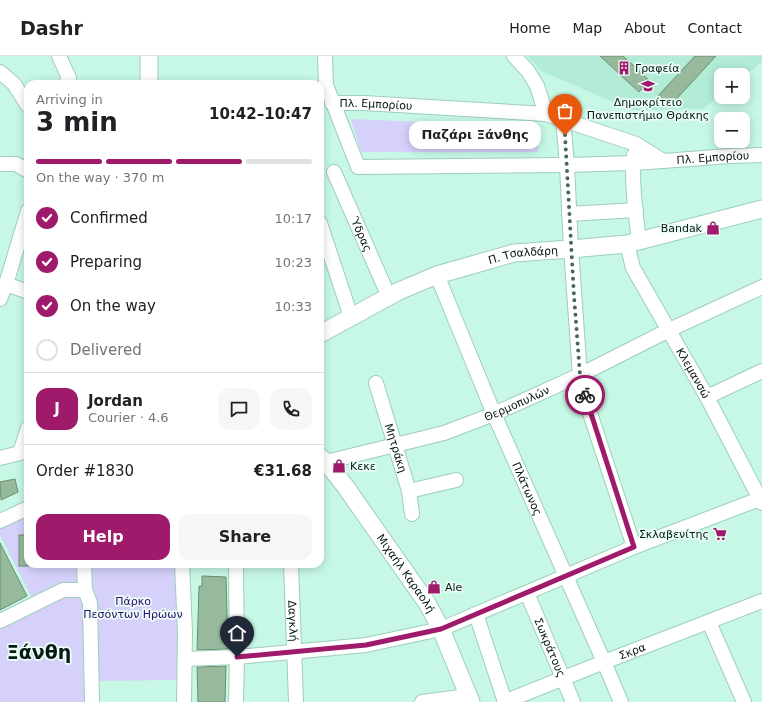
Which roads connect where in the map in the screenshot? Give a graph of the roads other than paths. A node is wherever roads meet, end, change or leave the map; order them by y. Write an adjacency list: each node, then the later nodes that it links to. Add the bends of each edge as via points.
1 (59, 56): 6 (street)
2 (149, 56): 7 (main road)
3 (325, 56): 9 (street, via 326,85)
4 (514, 56): 10 (street, via 537,86)
5 (0, 72): 8 (street, via 14,84)
6 (68, 80)
7 (150, 80)
8 (24, 100)
9 (332, 103): 10 (street, Πλ. Εμπορίου); 17 (street, Πλ. Εμπορίου, via 358,167)
10 (546, 114): 11 (street, Πλ. Εμπορίου)
11 (563, 119): 12 (street, Πλ. Εμπορίου); 17 (street)
12 (636, 144): 14 (street, Πλ. Εμπορίου); 15 (street, Κλεμανσώ)
13 (762, 155): 14 (street, Πλ. Εμπορίου)
14 (663, 161): 15 (street, Πλ. Εμπορίου)
15 (633, 163): 17 (street, Πλ. Εμπορίου); 21 (street, Κλεμανσώ)
16 (0, 164): 18 (street, via 16,164)
17 (567, 165): 22 (street)
18 (24, 169)
19 (334, 172): 31 (street, Ύδρας)
20 (762, 209): 25 (main road, Π. Τσαλδάρη)
21 (636, 210): 22 (street); 25 (street, Κλεμανσώ)
22 (569, 214): 26 (street)
23 (24, 224): 28 (street)
24 (324, 235): 33 (street)
25 (633, 242): 26 (main road, Π. Τσαλδάρη); 34 (street, Κλεμανσώ, via 633,268)
26 (570, 249): 27 (main road, Π. Τσαλδάρη, via 514,253); 37 (street)
27 (437, 275): 31 (main road, Π. Τσαλδάρη); 40 (street, Πλάτωνος)
28 (6, 284): 30 (street); 32 (street)
29 (762, 286): 34 (street, Θερμοπυλών)
30 (24, 291)
31 (389, 297): 33 (main road, Π. Τσαλδάρη)
32 (0, 298)
33 (352, 317): 35 (main road, Π. Τσαλδάρη)
34 (670, 330): 37 (street, Θερμοπυλών); 39 (street, Κλεμανσώ)
35 (324, 332)
36 (762, 371): 39 (street)
37 (580, 375): 40 (street, Θερμοπυλών); 52 (street, via 586,404)
38 (376, 383): 42 (street, Μητράκη)
39 (707, 397): 48 (street, Κλεμανσώ)
40 (494, 414): 42 (street, Θερμοπυλών, via 444,433); 57 (street, Πλάτωνος)
41 (24, 440): 43 (street, via 20,453)
42 (394, 444): 44 (street, Θερμοπυλών); 47 (street, Μητράκη)
43 (0, 458)
44 (324, 459)
45 (324, 460): 64 (main road, Μιχαήλ Καραολή, via 427,603)
46 (456, 480): 47 (street)
47 (409, 491): 50 (street, Μητράκη)
48 (761, 500): 52 (street)
49 (24, 510): 51 (street)
50 (412, 514)
51 (0, 521)
52 (634, 547): 57 (street)
53 (84, 568): 58 (street)
54 (182, 568): 67 (street)
55 (236, 568): 66 (street)
56 (291, 568): 65 (street, Δαγκλή)
57 (566, 577): 59 (street); 68 (street, Πλάτωνος)
58 (85, 590): 62 (street, via 63,590); 71 (street, via 90,603)
59 (527, 593): 61 (street); 69 (street, Σωκράτους)
60 (762, 601): 63 (street, Σκρα)
61 (476, 614): 64 (street); 76 (street)
62 (0, 621)
63 (709, 622): 68 (street, Σκρα); 79 (street)
64 (441, 629): 65 (street, via 366,645); 70 (main road, Μιχαήλ Καραολή)
65 (295, 652): 66 (street); 74 (street, Δαγκλή)
66 (237, 657): 67 (street); 73 (street)
67 (185, 659): 72 (street)
68 (604, 662): 69 (street, Σκρα); 78 (street, Πλάτωνος)
69 (564, 678): 76 (street, Σκρα); 77 (street, Σωκράτους)
70 (469, 699): 75 (street)
71 (92, 702)
72 (184, 702)
73 (236, 702)
74 (296, 702)
75 (422, 702)
76 (505, 702)
77 (573, 702)
78 (621, 702)
79 (744, 702)

